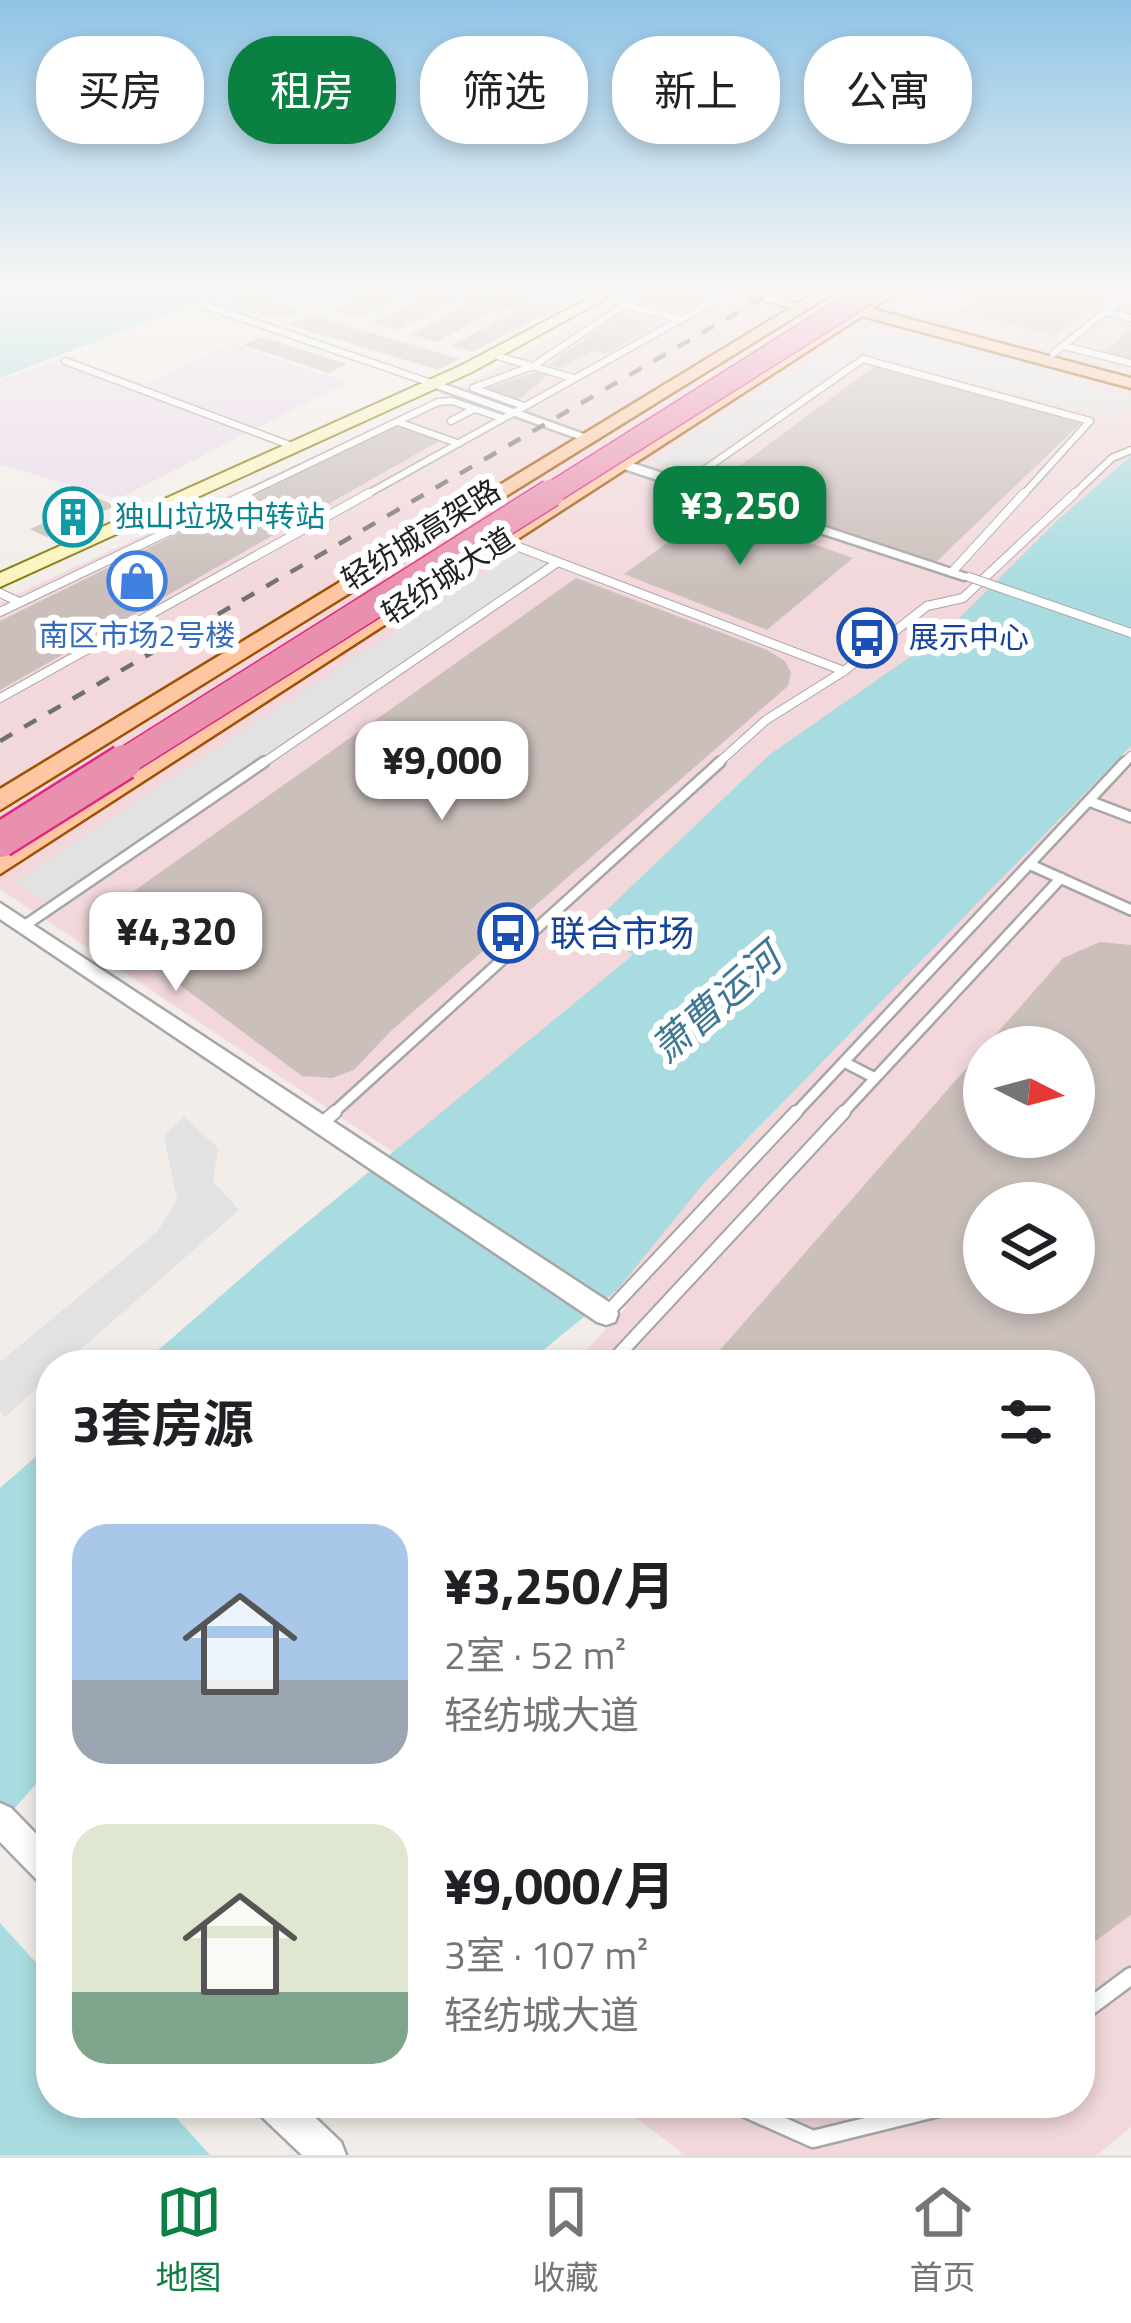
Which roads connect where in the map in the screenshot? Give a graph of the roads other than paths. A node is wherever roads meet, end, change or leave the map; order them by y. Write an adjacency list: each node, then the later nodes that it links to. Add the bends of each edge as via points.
1 (136, 388): 18 (lane)
2 (426, 388): 18 (street)
3 (442, 388): 12 (street)
4 (474, 388): 13 (lane)
5 (556, 388): 13 (lane)
6 (669, 388): 16 (main road, 轻纺城大道)
7 (713, 388): 36 (highway, 轻纺城高架路)
8 (721, 388): 38 (highway, 轻纺城高架路, bridge)
9 (733, 388): 20 (main road, 轻纺城大道)
10 (821, 388): 21 (lane)
11 (970, 388): 24 (lane, via 1090,421)
12 (481, 406): 13 (street); 14 (lane); 15 (lane, via 438,402)
13 (513, 412): 16 (street); 17 (lane)
14 (451, 421)
15 (398, 422): 17 (lane); 28 (lane)
16 (590, 438): 34 (main road, 轻纺城大道)
17 (458, 443): 32 (lane)
18 (292, 446): 26 (street)
19 (1131, 450): 31 (lane, via 1112,458 963,598 927,607)
20 (622, 464): 21 (street); 22 (main road, 轻纺城大道)
21 (684, 484): 24 (street)
22 (503, 541): 23 (lane); 39 (main road, 轻纺城大道)
23 (558, 562): 31 (lane); 43 (lane)
24 (952, 572): 25 (street)
25 (969, 577): 30 (lane, bridge)
26 (0, 581)
27 (0, 592): 28 (lane)
28 (20, 602): 29 (lane)
29 (0, 612)
30 (1131, 633)
31 (844, 671): 46 (lane, via 766,720)
32 (0, 698)
33 (1131, 756): 35 (lane)
34 (0, 801)
35 (1089, 801): 37 (lane); 40 (lane)
36 (0, 814)
37 (1131, 818)
38 (0, 840)
39 (0, 864)
40 (1031, 865): 41 (lane); 44 (lane)
41 (1060, 878): 42 (lane); 45 (lane)
42 (1131, 910)
43 (10, 921): 46 (street)
44 (844, 1062): 45 (lane); 47 (lane)
45 (875, 1078): 48 (lane)
46 (321, 1124): 47 (street)
47 (606, 1314)
48 (623, 1350)
49 (0, 1819): 50 (street)
50 (36, 1856)
51 (1131, 1976): 52 (lane)
52 (1095, 2003)
53 (290, 2118): 56 (street)
54 (766, 2118): 55 (lane, via 813,2139)
55 (898, 2118)
56 (328, 2155)

